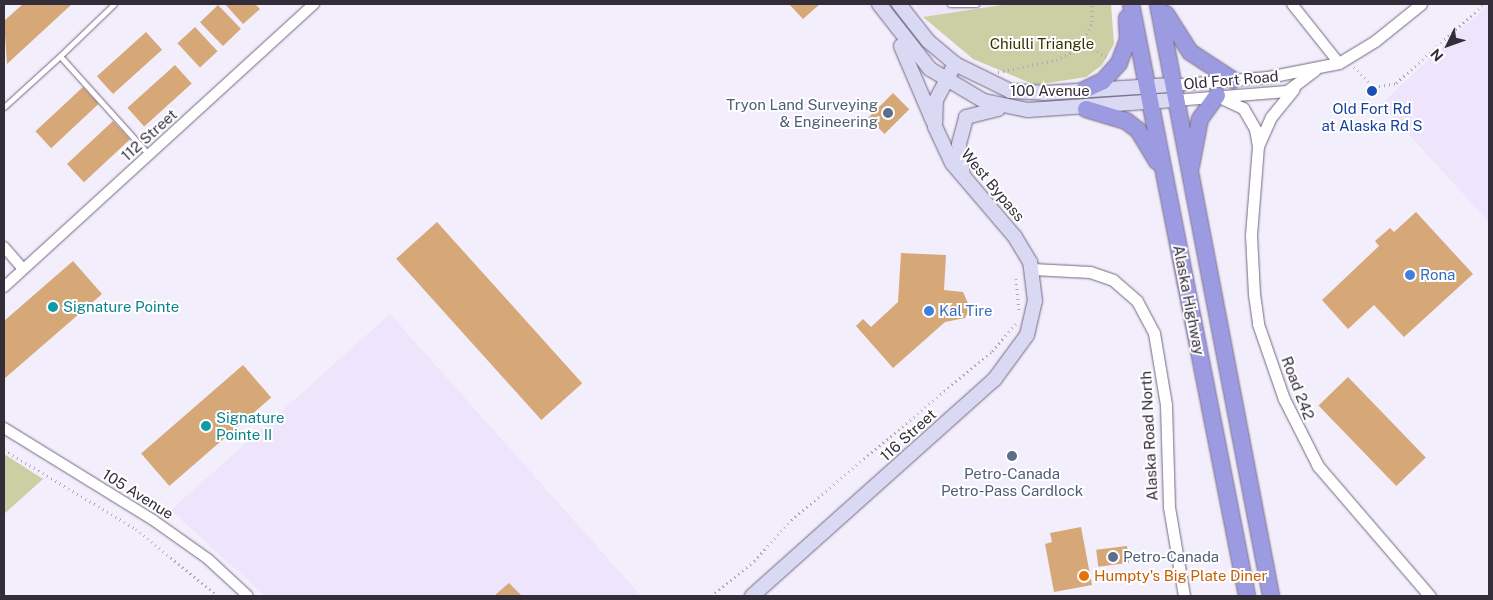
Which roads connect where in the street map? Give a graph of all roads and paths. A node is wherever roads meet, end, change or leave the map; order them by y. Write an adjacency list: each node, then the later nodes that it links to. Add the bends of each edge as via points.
1 (114, 4): 16 (lane)
2 (314, 4): 34 (street, 112 Street)
3 (879, 4): 14 (main road, 100 Avenue)
4 (899, 4): 19 (main road, 100 Avenue, via 923,35)
5 (950, 4): 6 (lane)
6 (976, 4)
7 (1091, 4): 15 (path, via 1092,22)
8 (1127, 4): 25 (highway, via 1125,53 1112,74)
9 (1131, 4): 27 (highway, Alaska Highway)
10 (1160, 4): 22 (highway, via 1180,42); 26 (highway, Alaska Highway)
11 (1292, 4): 18 (street)
12 (1421, 4): 18 (street, Old Fort Road)
13 (1484, 4): 18 (path, via 1386,88 1369,84)
14 (886, 16): 23 (main road, 100 Avenue, via 922,61); 32 (main road, West Bypass)
15 (1084, 44): 17 (path); 21 (path, via 1056,60)
16 (60, 56): 29 (lane); 34 (lane)
17 (1110, 58)
18 (1343, 61): 20 (street, Old Fort Road)
19 (955, 64): 23 (main road); 25 (main road, 100 Avenue, via 1010,91)
20 (1314, 70): 22 (street, Old Fort Road); 24 (street, Old Fort Road)
21 (992, 73)
22 (1233, 80): 26 (street, Old Fort Road)
23 (945, 81): 30 (main road, 100 Avenue); 32 (main road, via 936,100)
24 (1297, 87): 28 (street, Old Fort Road, via 1269,95); 33 (street, Road 242, via 1271,117)
25 (1084, 90): 27 (main road, 100 Avenue)
26 (1172, 92): 27 (main road, 100 Avenue); 28 (street, Old Fort Road); 37 (highway, Alaska Highway)
27 (1149, 93): 31 (main road, 100 Avenue); 36 (highway, Alaska Highway)
28 (1217, 96): 33 (street, Road 242, via 1250,116); 37 (highway, via 1200,119)
29 (4, 107)
30 (1008, 109): 31 (main road, 100 Avenue); 35 (main road, via 980,110 966,117 959,144)
31 (1086, 109): 36 (highway, via 1112,114 1138,130)
32 (935, 127): 35 (main road, West Bypass)
33 (1258, 146): 52 (street, Road 242, via 1251,235 1254,294 1258,324 1284,399 1318,466)
34 (150, 155): 39 (street, 112 Street)
35 (963, 176): 40 (main road, West Bypass, via 1015,237)
36 (1165, 178): 50 (highway, Alaska Highway)
37 (1189, 178): 51 (highway, Alaska Highway)
38 (4, 247): 39 (street)
39 (23, 269): 42 (street, 112 Street)
40 (1032, 269): 48 (main road, 116 Street, via 1032,318 1008,366); 49 (street, Alaska Road North, via 1090,272 1113,280 1137,301 1154,333 1166,405 1168,507)
41 (1016, 279): 47 (path, via 1018,312 1008,336 852,473 791,520 754,561)
42 (4, 287)
43 (4, 428): 46 (street, 105 Avenue, via 153,520 208,559)
44 (4, 450): 45 (path, via 136,529)
45 (218, 596)
46 (248, 596)
47 (712, 596)
48 (752, 596)
49 (1184, 596)
50 (1247, 596)
51 (1270, 596)
52 (1430, 596)

